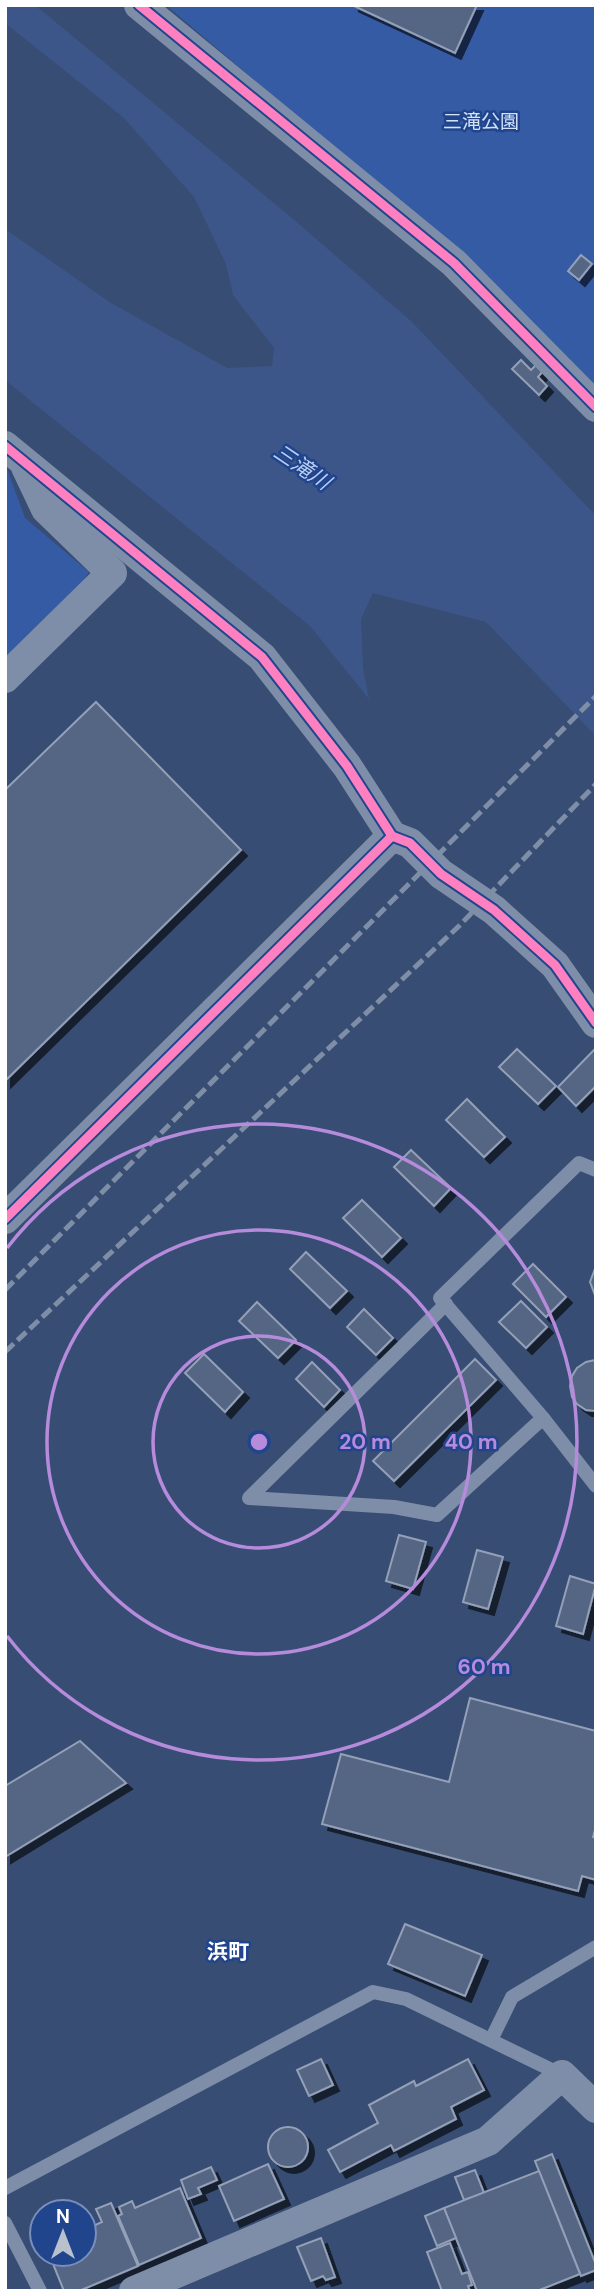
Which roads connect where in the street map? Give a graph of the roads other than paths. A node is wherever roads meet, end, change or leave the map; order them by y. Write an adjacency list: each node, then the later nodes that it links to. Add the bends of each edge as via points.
1 (139, 5): 2 (street, via 454,263)
2 (596, 407)
3 (13, 452): 4 (street, via 46,509 112,573); 5 (street, via 262,657 348,766)
4 (5, 678)
5 (391, 836): 6 (street, via 410,843 441,874 494,910 555,965); 8 (street)
6 (596, 1023)
7 (596, 1170): 9 (lane, via 579,1163 440,1298)
8 (5, 1219)
9 (446, 1304): 10 (lane); 10 (lane, via 249,1498 394,1507 438,1515)
10 (544, 1418): 11 (lane)
11 (596, 1486)
12 (596, 1947): 13 (lane, via 512,1997)
13 (491, 2040): 14 (lane); 16 (lane, via 406,1999 373,1992)
14 (562, 2075): 15 (street); 19 (street, via 488,2141)
15 (596, 2108)
16 (5, 2188)
17 (5, 2223): 18 (lane)
18 (40, 2291)
19 (134, 2291)

